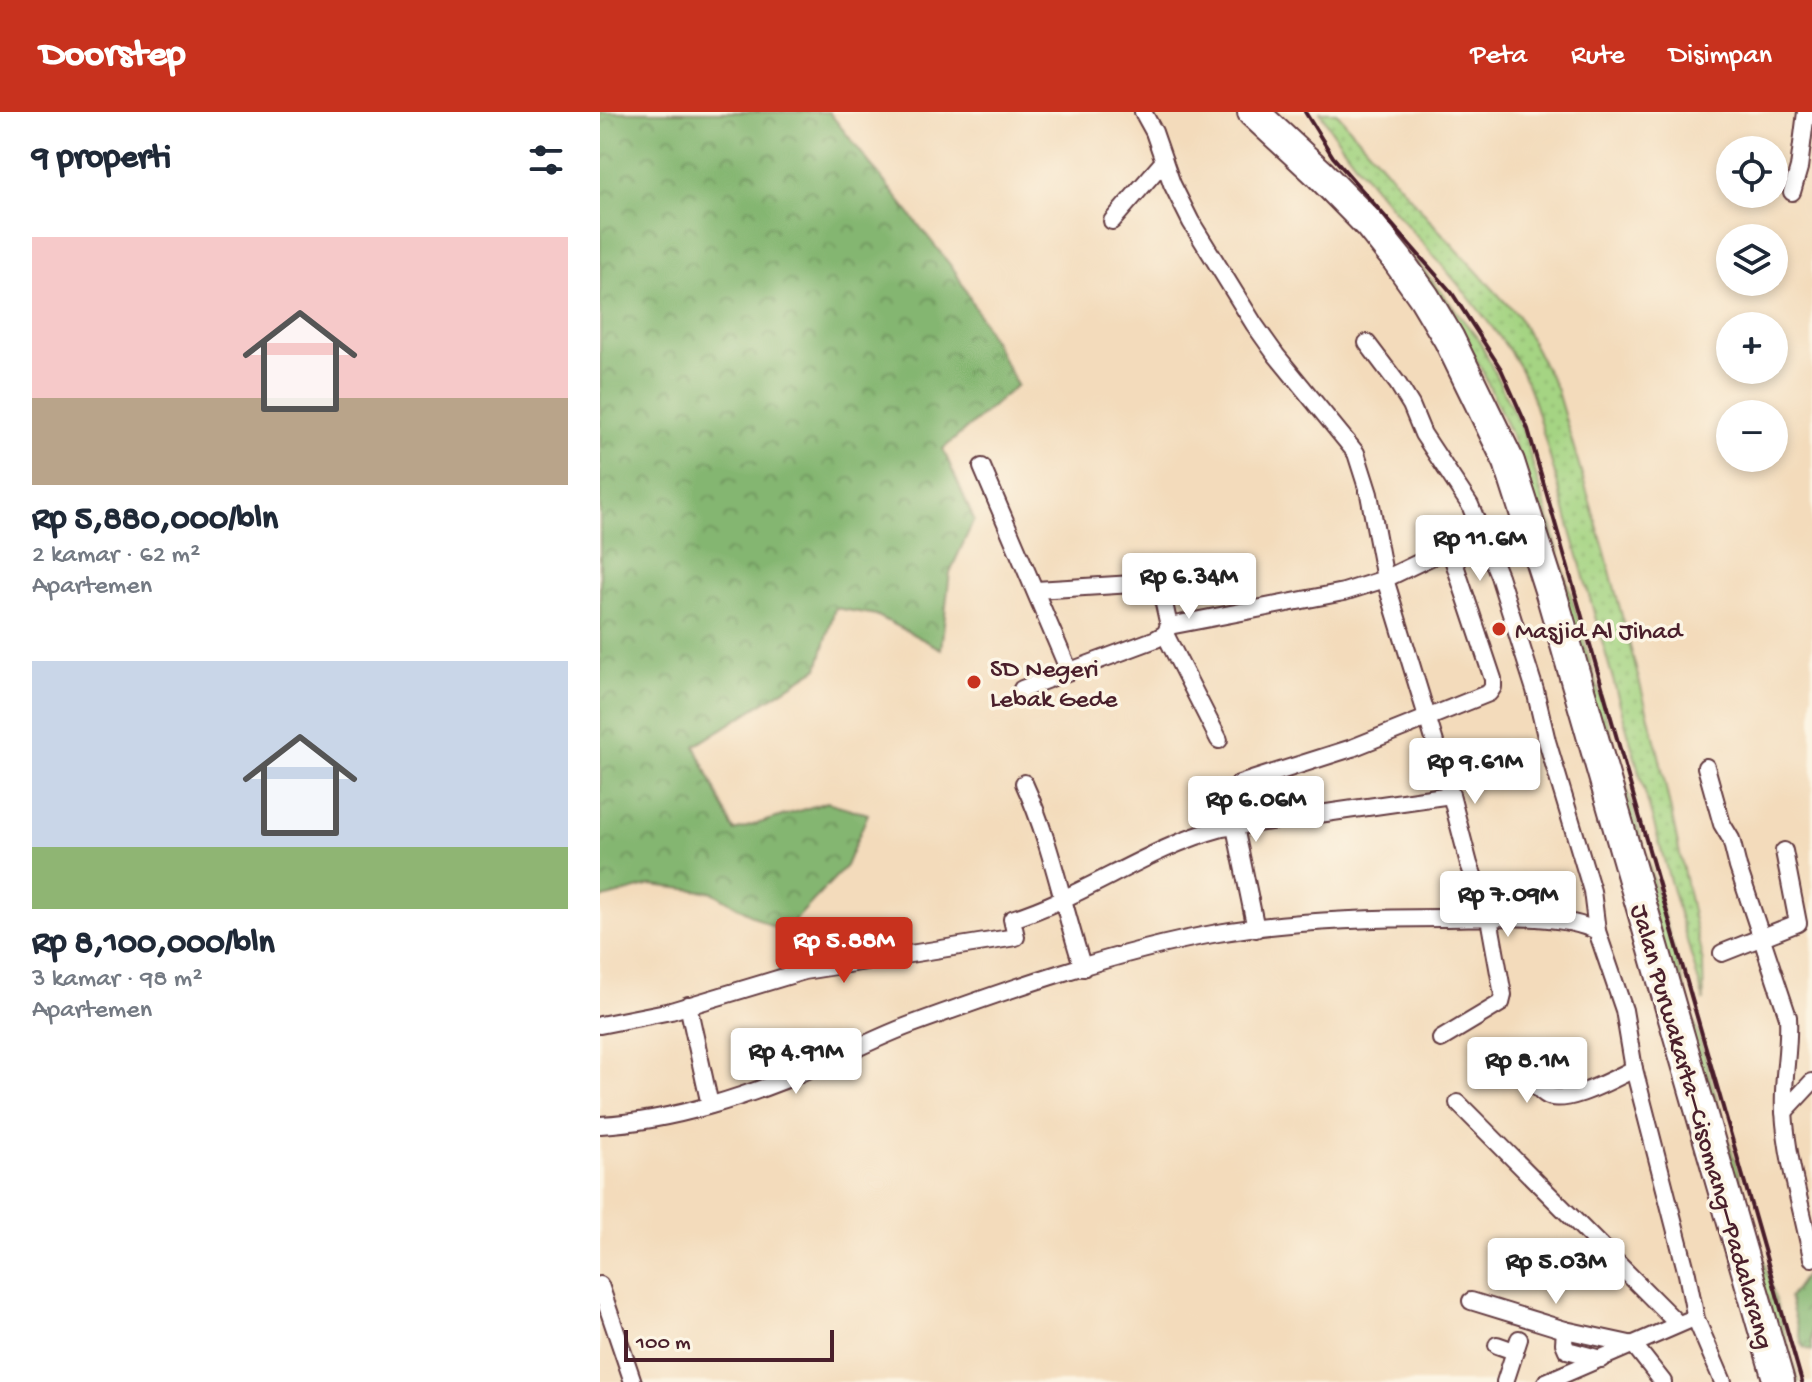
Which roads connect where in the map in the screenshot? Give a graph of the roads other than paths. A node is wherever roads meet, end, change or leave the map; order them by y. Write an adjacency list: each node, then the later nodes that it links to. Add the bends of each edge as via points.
1 (1143, 112): 4 (street)
2 (1253, 112): 52 (highway, Jalan Purwakarta–Cisomang–Padalarang, via 1369,224 1397,259 1449,339 1509,462)
3 (1806, 112): 5 (street)
4 (1164, 161): 6 (street); 9 (street, via 1191,222 1254,324 1356,453)
5 (1792, 192)
6 (1112, 221)
7 (1367, 343): 24 (street, via 1398,384 1470,505 1499,576 1592,891)
8 (982, 467): 10 (street)
9 (1385, 579): 11 (street, via 1322,598); 14 (street); 14 (street, via 1449,553 1493,679 1489,693)
10 (1036, 590): 11 (street, via 1149,583 1161,590); 12 (street)
11 (1167, 630): 12 (street); 15 (street)
12 (1069, 671): 13 (street)
13 (1022, 689)
14 (1428, 718): 18 (street); 19 (street, via 1239,784)
15 (1219, 740)
16 (1706, 767): 25 (street)
17 (1024, 783): 21 (street, via 1042,825)
18 (1451, 795): 19 (street); 22 (street)
19 (1242, 826): 21 (street, via 1177,842); 23 (street)
20 (1784, 851): 25 (street, via 1798,923)
21 (1062, 901): 27 (street); 28 (street, via 1012,919 1016,937 804,971)
22 (1489, 918): 23 (street); 24 (street, via 1565,921); 30 (street, via 1503,1000)
23 (1256, 929): 27 (street)
24 (1597, 931): 32 (street, via 1624,1010)
25 (1763, 937): 26 (street); 36 (street, via 1788,1017)
26 (1722, 953)
27 (1083, 968): 35 (street, via 964,1005)
28 (688, 1005): 29 (street); 35 (street)
29 (600, 1025)
30 (1441, 1039)
31 (1517, 1051): 32 (street, via 1538,1086 1553,1098 1571,1097)
32 (1634, 1069): 41 (street)
33 (1812, 1082): 36 (street)
34 (1458, 1103): 42 (street)
35 (710, 1105): 37 (street)
36 (1784, 1112): 38 (street, via 1792,1178)
37 (600, 1125)
38 (1812, 1258)
39 (600, 1285): 47 (street)
40 (1471, 1301): 43 (street)
41 (1696, 1319): 42 (street); 51 (street)
42 (1677, 1323): 45 (street)
43 (1565, 1330): 45 (street); 46 (street, via 1567,1350)
44 (1497, 1345): 48 (street, via 1517,1345)
45 (1634, 1345): 46 (street); 50 (street)
46 (1602, 1359): 49 (street)
47 (633, 1382)
48 (1505, 1382)
49 (1546, 1382)
50 (1663, 1382)
51 (1723, 1382)
52 (1779, 1382)

